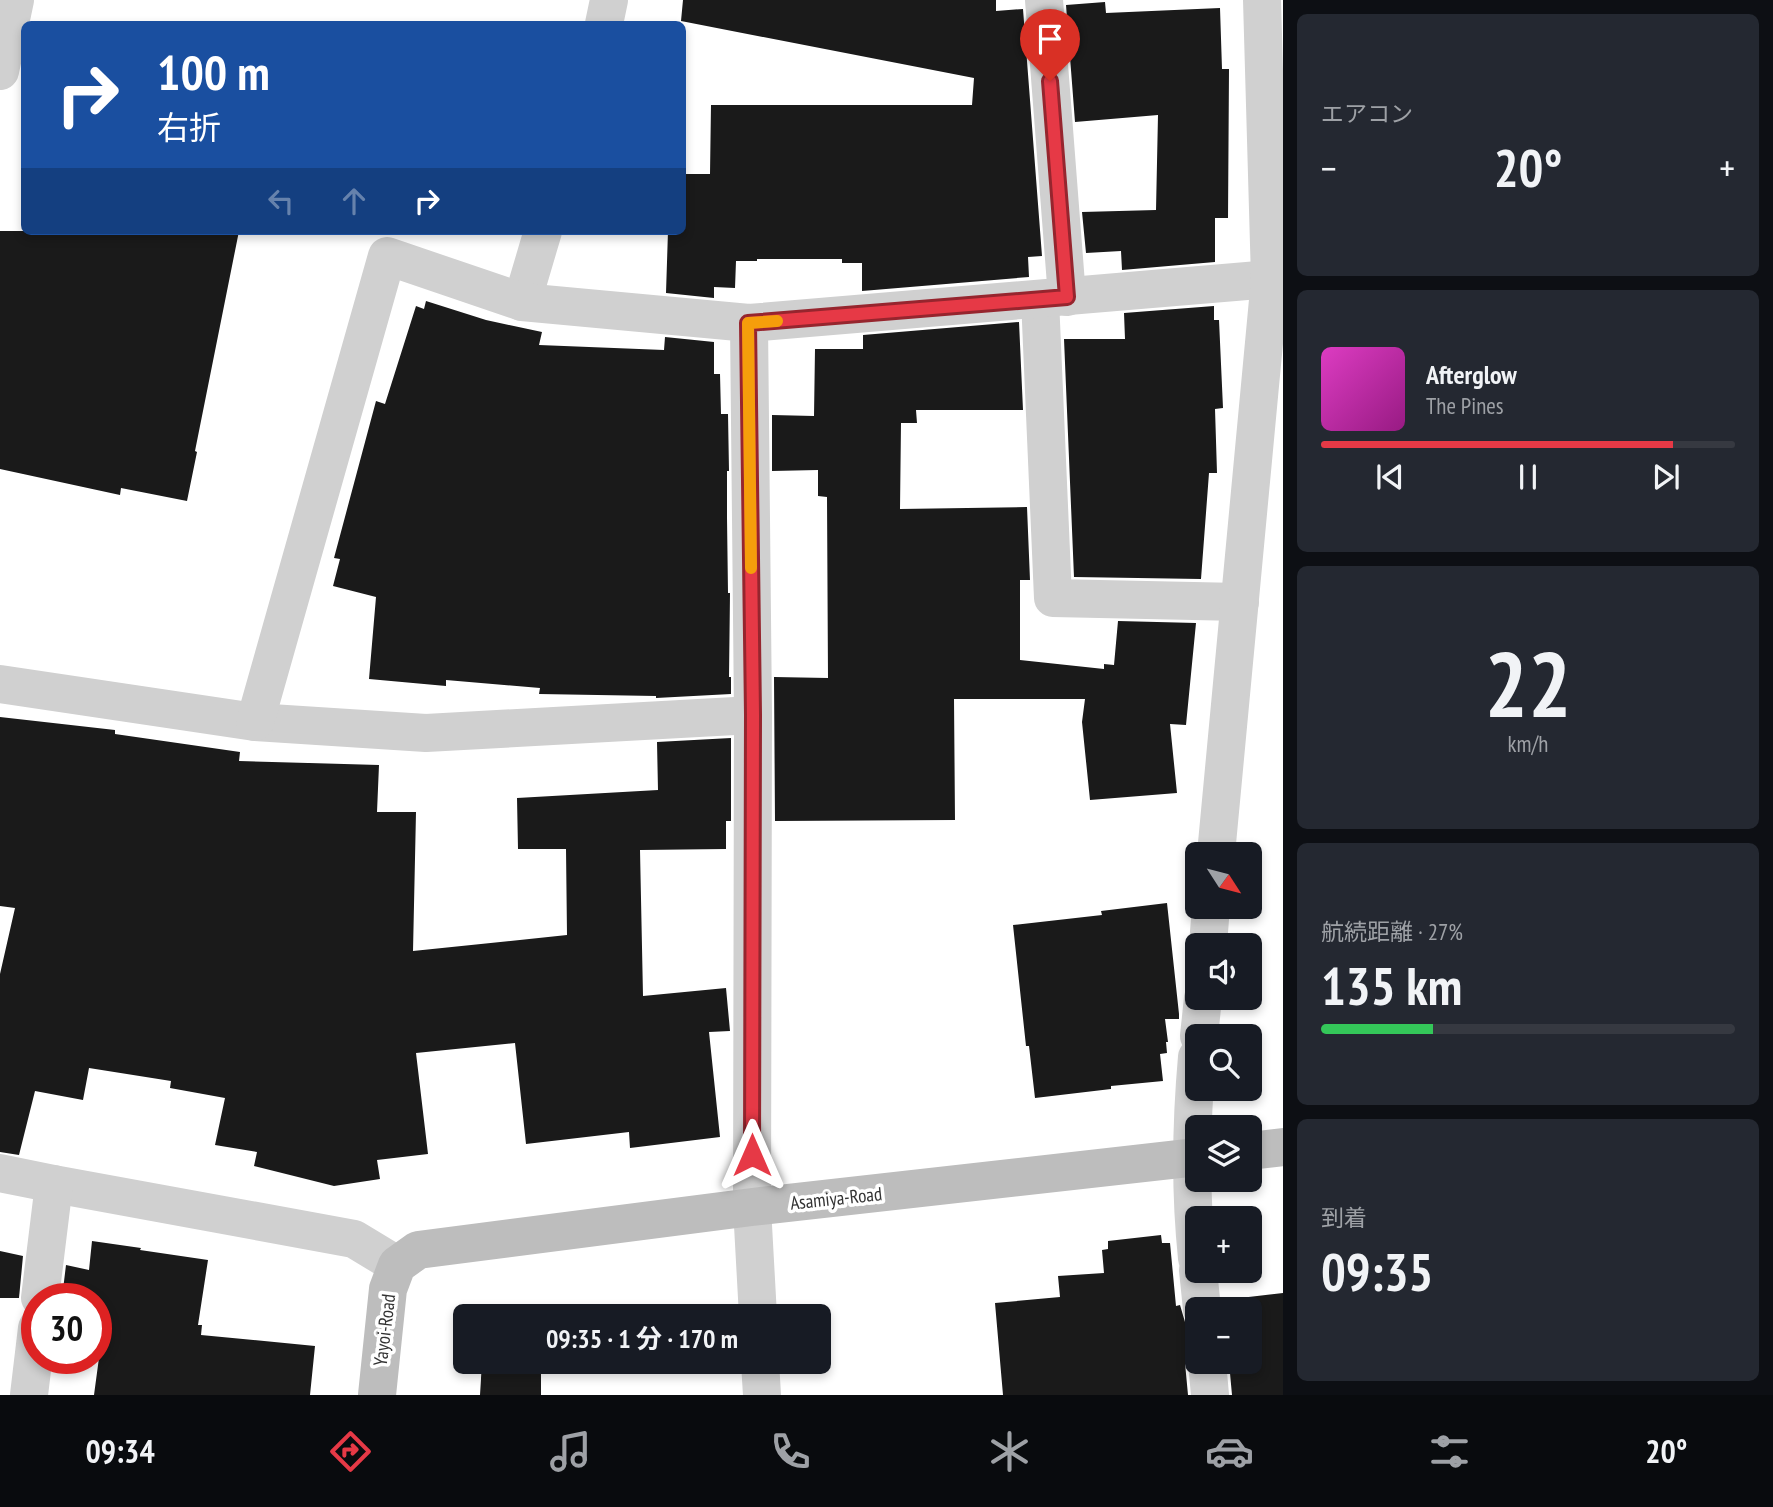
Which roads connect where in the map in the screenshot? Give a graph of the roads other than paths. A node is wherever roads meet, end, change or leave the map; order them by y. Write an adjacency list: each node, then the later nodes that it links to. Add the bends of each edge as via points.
1 (15, 0): 6 (street)
2 (609, 0): 5 (street)
3 (1044, 0): 9 (street)
4 (1262, 0): 8 (street)
5 (605, 21)
6 (0, 71)
7 (542, 235): 10 (street)
8 (1277, 279): 9 (street); 12 (street)
9 (1053, 298): 11 (street); 12 (street, via 1053,598)
10 (522, 302): 11 (street); 15 (street, via 387,256)
11 (748, 323): 14 (street)
12 (1240, 602): 16 (street)
13 (0, 684): 15 (street)
14 (753, 715): 15 (street, via 426,733); 22 (street)
15 (255, 722)
16 (1217, 842)
17 (1283, 1147): 18 (street)
18 (1262, 1150)
19 (1185, 1158): 22 (street, Asamiya-Road)
20 (0, 1173): 21 (street)
21 (54, 1184): 23 (street, via 354,1239); 24 (street)
22 (752, 1207): 23 (street, Asamiya-Road, via 418,1250); 25 (street)
23 (397, 1265): 30 (street, Yayoi-Road, via 388,1289)
24 (42, 1283)
25 (757, 1304)
26 (32, 1374): 29 (street)
27 (761, 1374): 31 (street)
28 (1208, 1374): 32 (street)
29 (29, 1395)
30 (377, 1395)
31 (762, 1395)
32 (1210, 1395)

